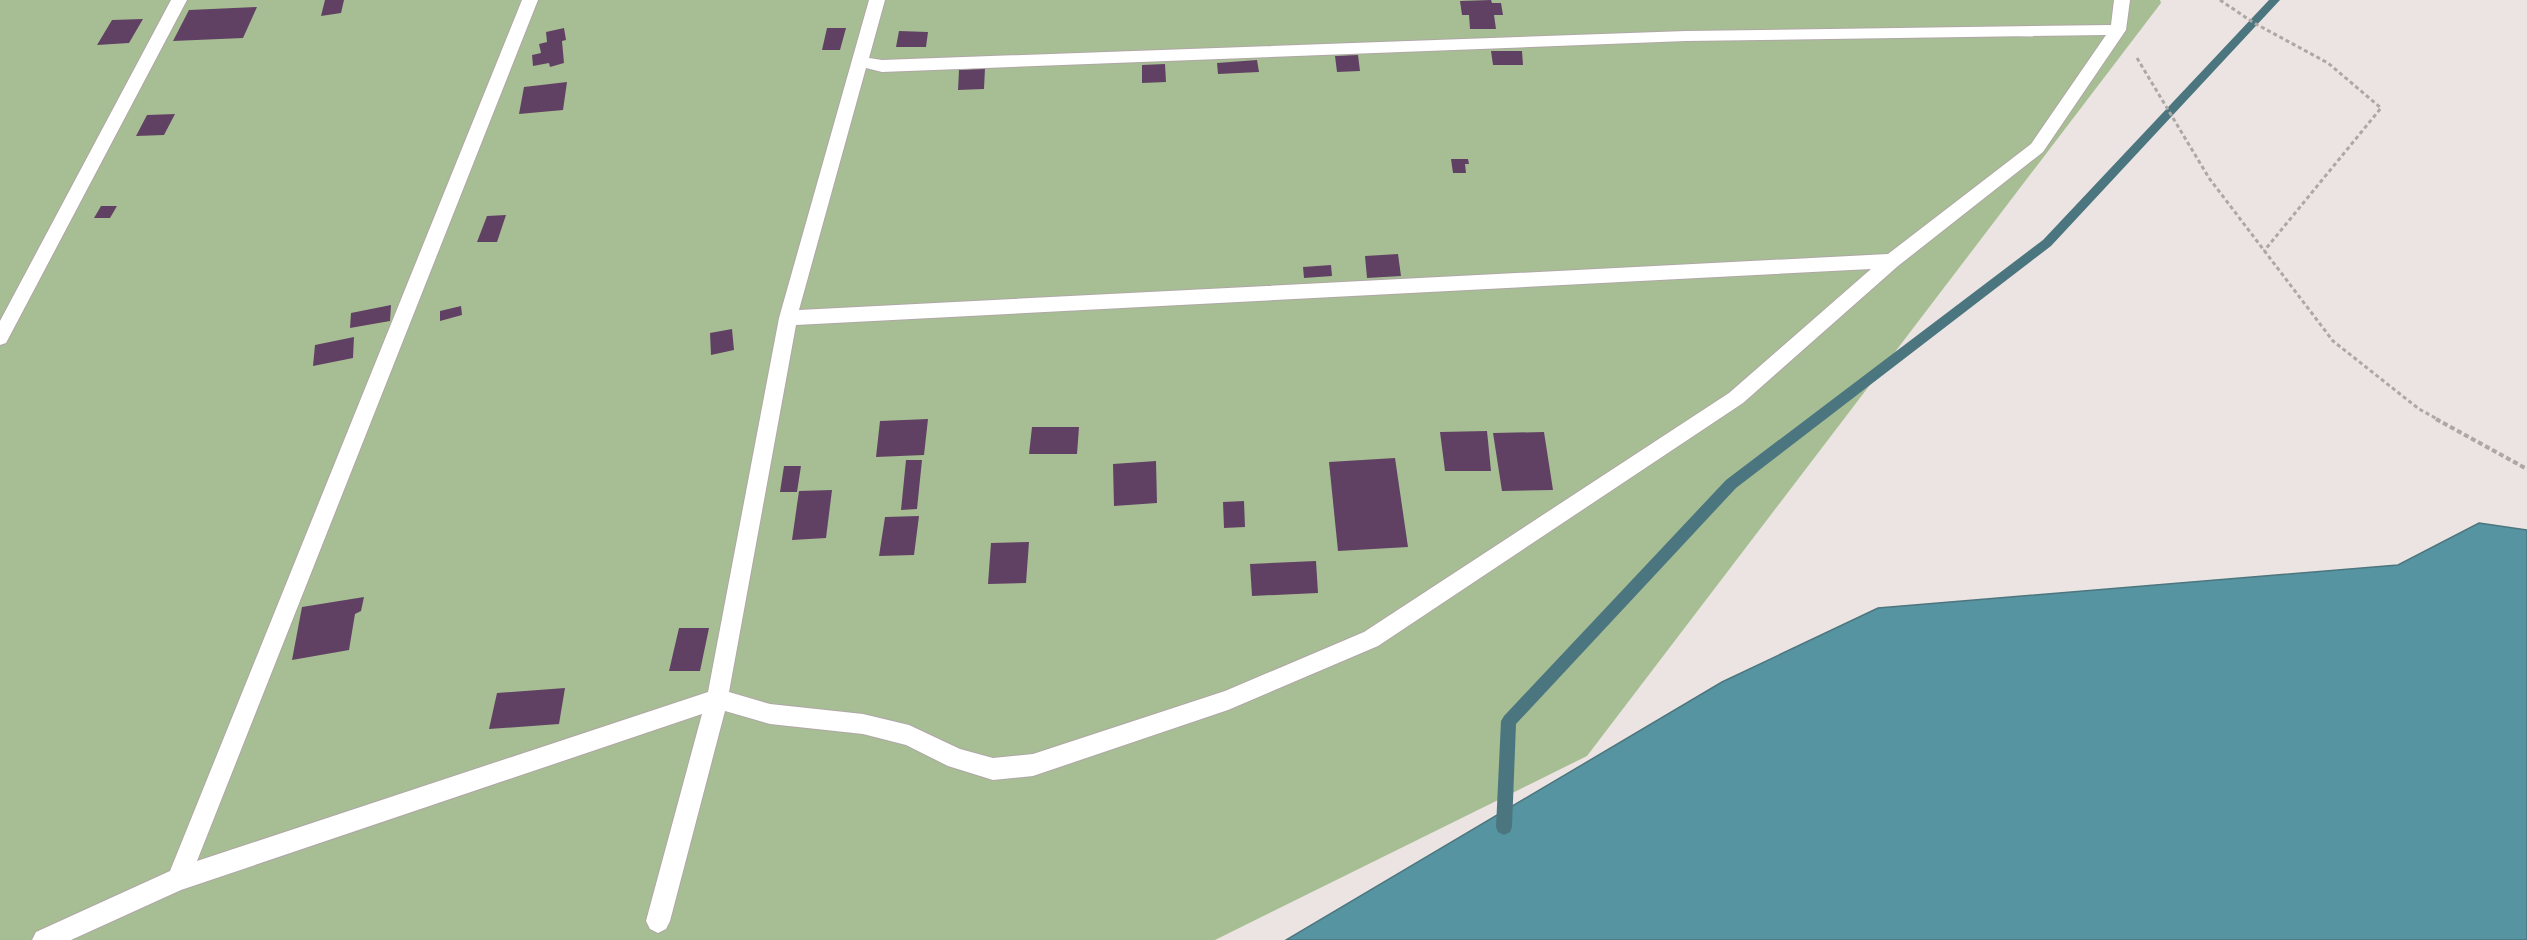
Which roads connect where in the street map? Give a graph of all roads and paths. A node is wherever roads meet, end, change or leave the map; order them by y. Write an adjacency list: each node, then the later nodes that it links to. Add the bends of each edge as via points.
1 (178, 0): 11 (lane)
2 (530, 0): 14 (lane)
3 (877, 0): 7 (lane)
4 (2122, 0): 6 (lane)
5 (2220, 0): 8 (path, via 2328,63 2381,108)
6 (2118, 30): 7 (lane, via 1686,36 882,66); 8 (path, via 2209,178); 9 (lane, via 2037,148)
7 (859, 62): 10 (lane)
8 (2264, 251): 12 (path, via 2333,341 2420,409)
9 (1892, 261): 10 (lane); 13 (lane, via 1736,398 1371,639 1228,700 1033,765 993,769 956,759 909,735 863,724 770,714)
10 (788, 318): 13 (lane)
11 (0, 338)
12 (2527, 469)
13 (717, 699): 14 (lane); 15 (lane)
14 (178, 879): 16 (lane)
15 (658, 921)
16 (44, 940)

